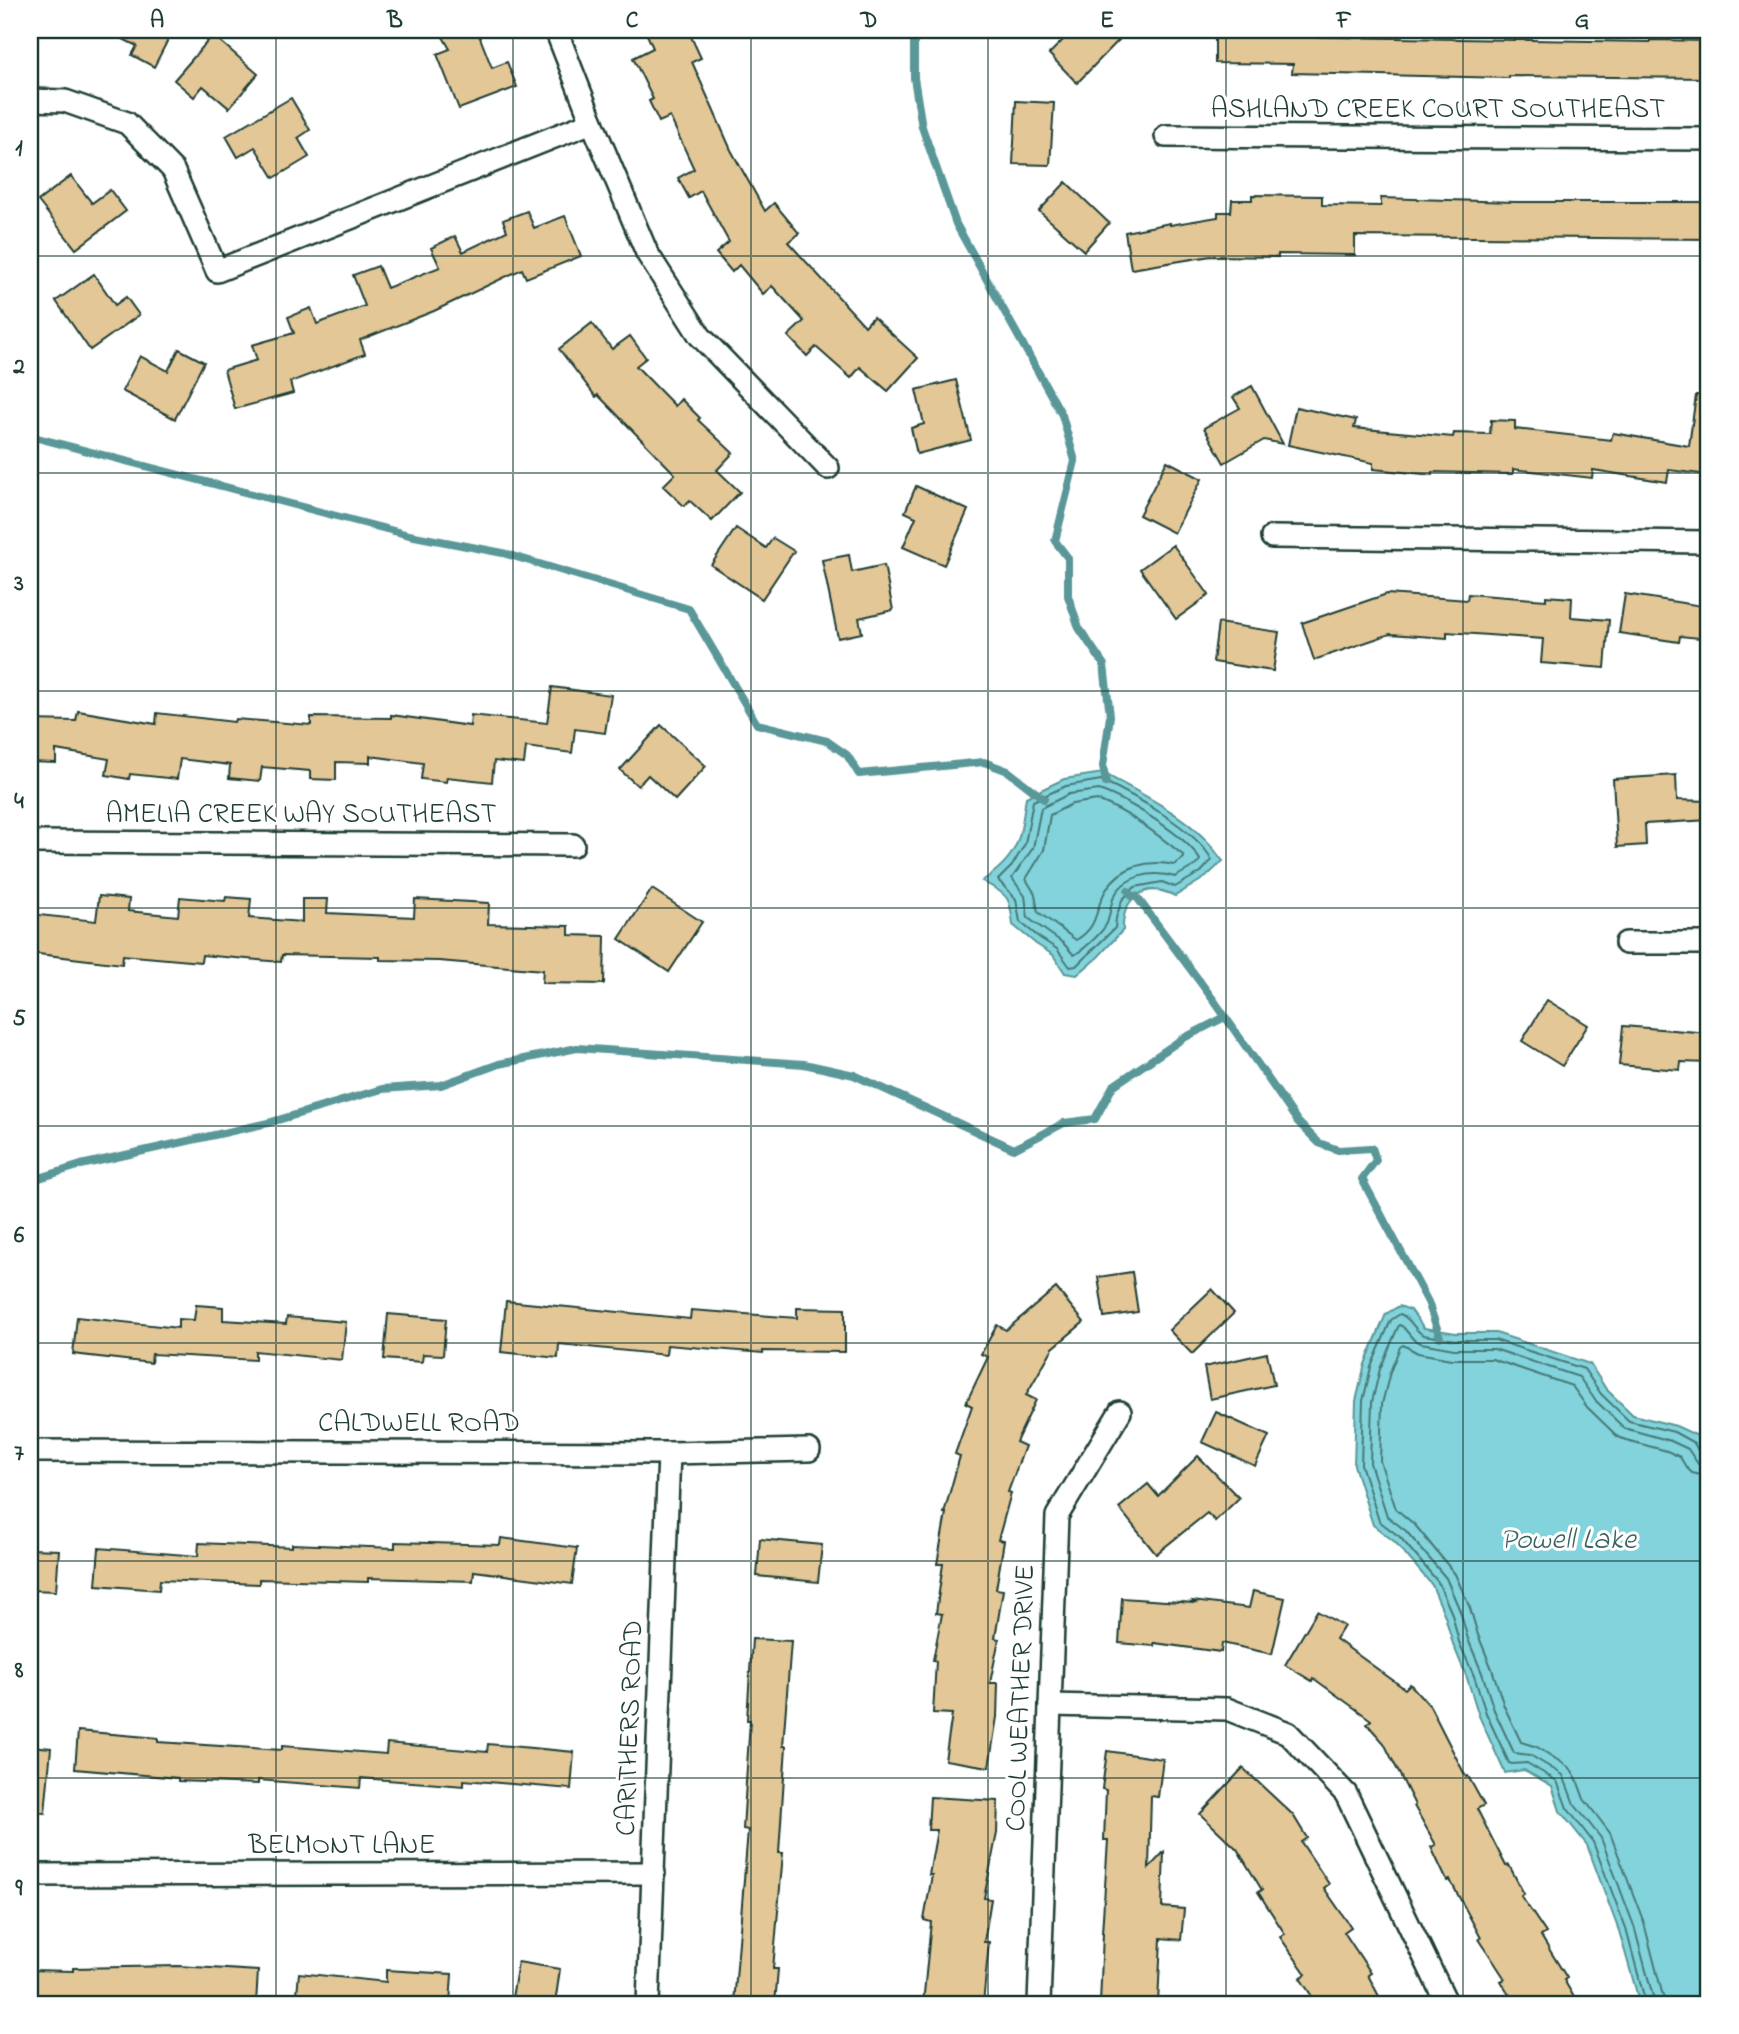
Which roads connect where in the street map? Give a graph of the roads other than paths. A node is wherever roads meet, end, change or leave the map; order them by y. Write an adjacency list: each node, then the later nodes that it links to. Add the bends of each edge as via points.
1 (556, 30): 3 (street)
2 (30, 100): 3 (street, via 65,101 127,123 173,170 217,271)
3 (592, 122): 6 (street, via 648,253 700,336)
4 (1166, 136): 5 (street, ASHLAND CREEK COURT SOUTHEAST)
5 (1709, 139)
6 (828, 468)
7 (1272, 537): 8 (street)
8 (1709, 542)
9 (30, 842): 10 (street, AMELIA CREEK WAY SOUTHEAST)
10 (573, 845)
11 (1626, 943): 12 (street)
12 (1709, 943)
13 (1120, 1412): 17 (street, COOL WEATHER DRIVE, via 1057,1516)
14 (809, 1450): 16 (street, CALDWELL ROAD)
15 (30, 1451): 16 (street, CALDWELL ROAD)
16 (669, 1453): 18 (street, CARITHERS ROAD)
17 (1050, 1705): 21 (street, COOL WEATHER DRIVE); 22 (street, via 1227,1709 1288,1732 1346,1794)
18 (654, 1873): 19 (street, BELMONT LANE); 20 (street, CARITHERS ROAD)
19 (30, 1875)
20 (649, 2004)
21 (1039, 2004)
22 (1447, 2004)

